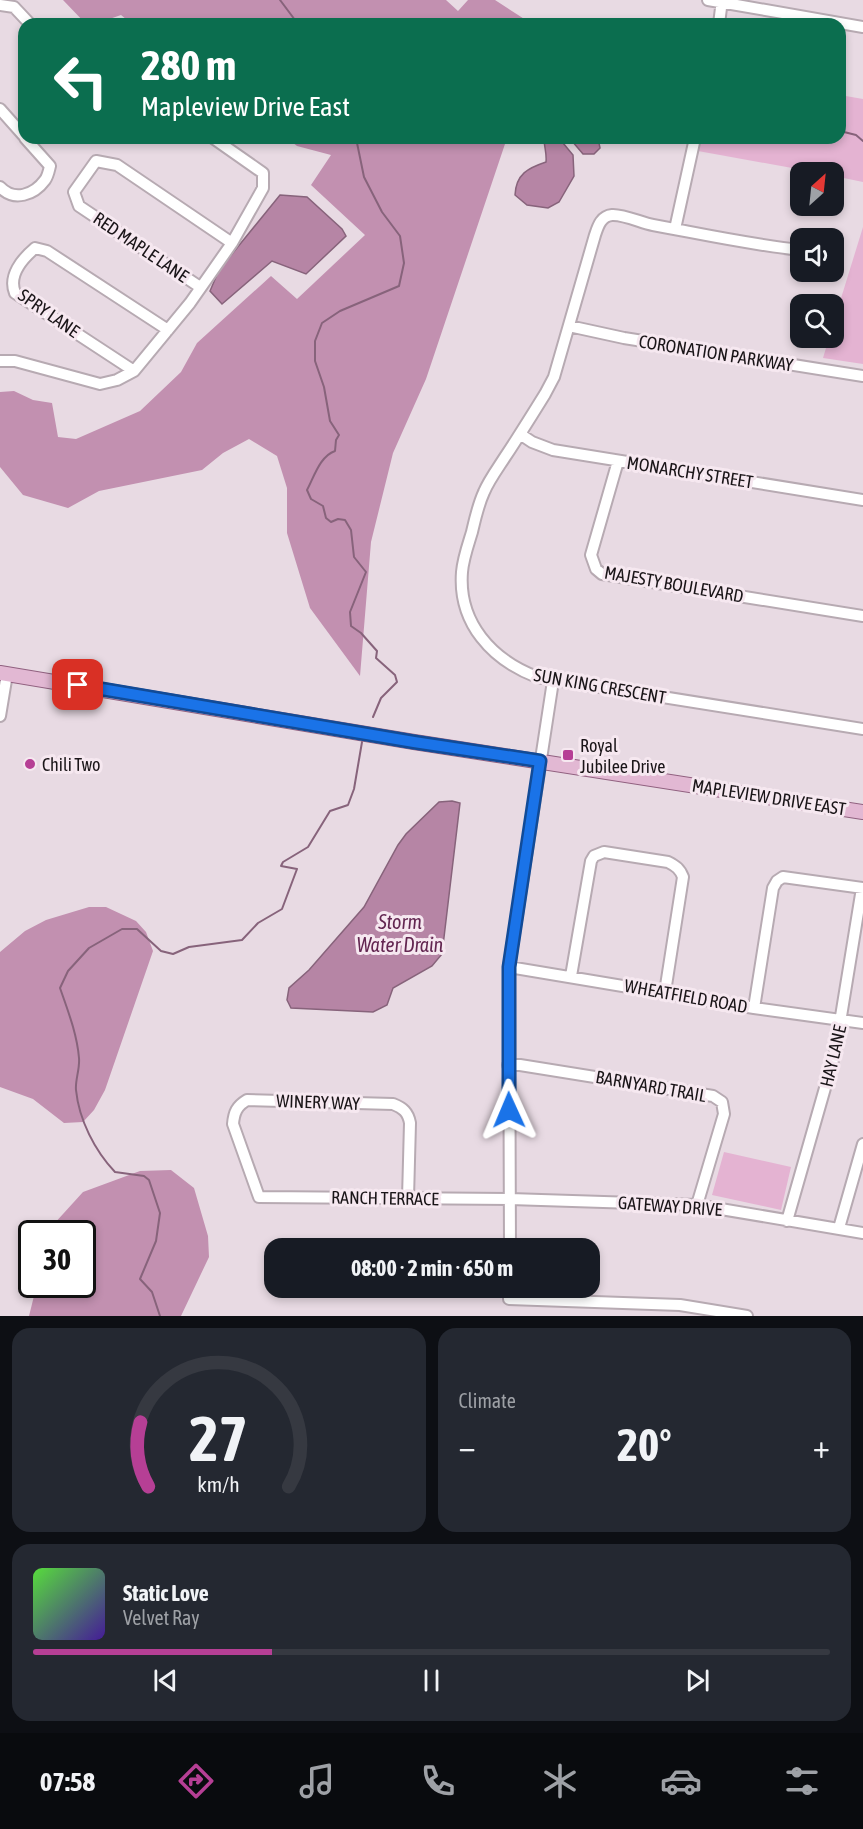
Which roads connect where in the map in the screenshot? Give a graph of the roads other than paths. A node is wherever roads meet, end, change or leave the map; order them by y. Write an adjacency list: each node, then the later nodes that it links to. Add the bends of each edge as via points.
1 (708, 0): 2 (street)
2 (722, 1): 5 (street); 6 (street)
3 (0, 5): 4 (street, via 14,7)
4 (24, 18)
5 (720, 18)
6 (814, 18)
7 (846, 24): 8 (street)
8 (863, 27)
9 (0, 109): 10 (street)
10 (18, 129)
11 (31, 144): 14 (street, via 50,166 46,179 33,192 17,195 6,194)
12 (222, 144): 16 (street, via 263,173 263,188)
13 (694, 144): 15 (street)
14 (0, 187)
15 (675, 229): 17 (street); 19 (street, SUN KING CRESCENT, via 618,215 601,221)
16 (232, 243): 18 (street); 18 (street, RED MAPLE LANE, via 117,165 96,161 74,192 79,206)
17 (790, 248)
18 (200, 287): 20 (street)
19 (569, 326): 23 (street, CORONATION PARKWAY); 24 (street, SUN KING CRESCENT, via 551,384)
20 (168, 330): 22 (street); 22 (street, SPRY LANE, via 47,251 35,248 28,254 14,274 15,293)
21 (0, 360): 22 (street, via 100,384)
22 (134, 371)
23 (863, 376)
24 (520, 435): 25 (street, MONARCHY STREET, via 553,450); 29 (street, SUN KING CRESCENT, via 483,495 465,556 462,586 475,628 492,651 520,671)
25 (618, 461): 26 (street, MONARCHY STREET); 27 (street, MAJESTY BOULEVARD, via 591,555 596,569 602,573)
26 (863, 500)
27 (863, 616)
28 (4, 673): 30 (street); 32 (main road, MAPLEVIEW DRIVE EAST)
29 (554, 681): 31 (street, SUN KING CRESCENT); 32 (street)
30 (0, 716)
31 (863, 729)
32 (540, 761): 33 (main road, MAPLEVIEW DRIVE EAST); 35 (street)
33 (863, 812)
34 (862, 888): 38 (street, via 783,877 777,881); 39 (street, HAY LANE)
35 (509, 967): 36 (street, WHEATFIELD ROAD); 41 (street)
36 (571, 976): 37 (street, WHEATFIELD ROAD); 37 (street, via 594,856 604,852 668,862 682,877)
37 (665, 992): 38 (street, WHEATFIELD ROAD)
38 (754, 1008): 39 (street, WHEATFIELD ROAD)
39 (841, 1020): 40 (street, WHEATFIELD ROAD); 47 (street, HAY LANE, via 829,1079)
40 (863, 1023)
41 (508, 1065): 45 (street); 46 (street, BARNYARD TRAIL, via 713,1096 722,1102 724,1114)
42 (863, 1144): 48 (street)
43 (259, 1197): 44 (street, RANCH TERRACE); 44 (street, WINERY WAY, via 233,1124 234,1113 247,1100 402,1107 410,1123)
44 (408, 1198): 45 (street, RANCH TERRACE)
45 (510, 1199): 46 (street, GATEWAY DRIVE); 50 (street)
46 (697, 1205): 47 (street, GATEWAY DRIVE)
47 (787, 1221): 48 (street, GATEWAY DRIVE)
48 (839, 1228): 49 (street, GATEWAY DRIVE)
49 (863, 1233)
50 (510, 1238)
51 (580, 1298): 52 (street, via 680,1305)
52 (747, 1316)

